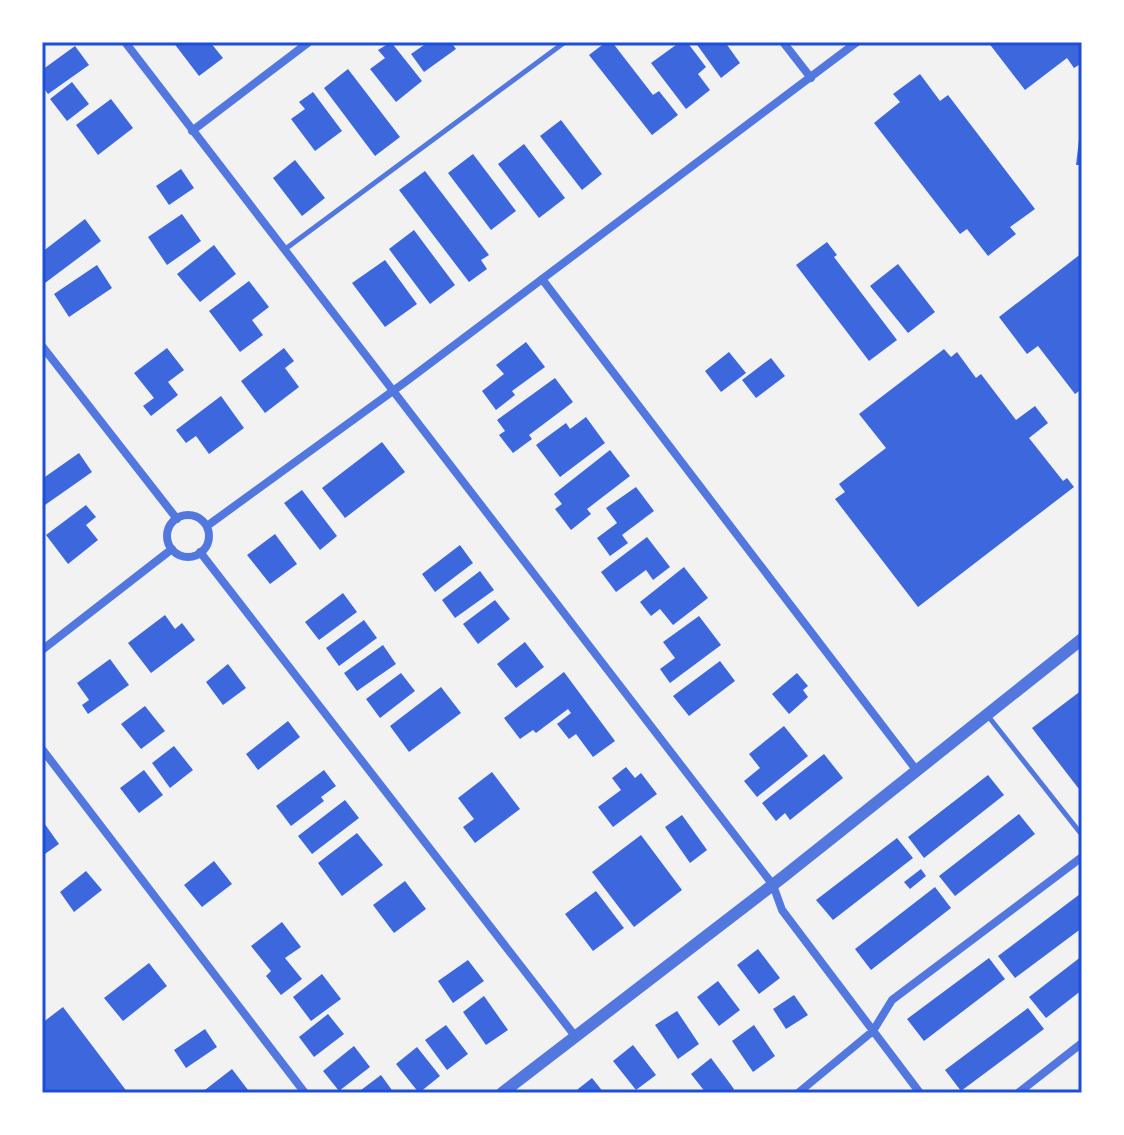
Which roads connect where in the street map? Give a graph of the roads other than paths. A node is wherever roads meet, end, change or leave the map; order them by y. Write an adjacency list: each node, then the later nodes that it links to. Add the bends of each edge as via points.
1 (125, 42): 7 (street)
2 (309, 42): 7 (street)
3 (565, 42): 8 (lane)
4 (783, 42): 6 (street)
5 (857, 42): 6 (street)
6 (811, 78): 9 (street)
7 (192, 131): 8 (street)
8 (284, 250): 11 (street)
9 (542, 279): 11 (street); 20 (street)
10 (42, 346): 12 (street)
11 (394, 391): 13 (street); 23 (street)
12 (177, 519): 13 (street, via 190,515); 14 (street, via 167,537)
13 (207, 526): 15 (street, via 209,538)
14 (172, 549): 15 (street, via 189,557); 17 (street)
15 (200, 552): 25 (street)
16 (1082, 639): 18 (street)
17 (42, 650)
18 (987, 715): 20 (street); 21 (lane)
19 (42, 749): 27 (street)
20 (917, 771): 23 (street)
21 (1082, 835)
22 (1082, 857): 24 (street, via 892,1000)
23 (773, 885): 24 (street, via 782,910); 25 (street)
24 (873, 1031): 29 (street); 30 (street)
25 (575, 1036): 28 (street)
26 (1082, 1043): 31 (street)
27 (305, 1093)
28 (502, 1093)
29 (798, 1093)
30 (920, 1093)
31 (1018, 1093)

